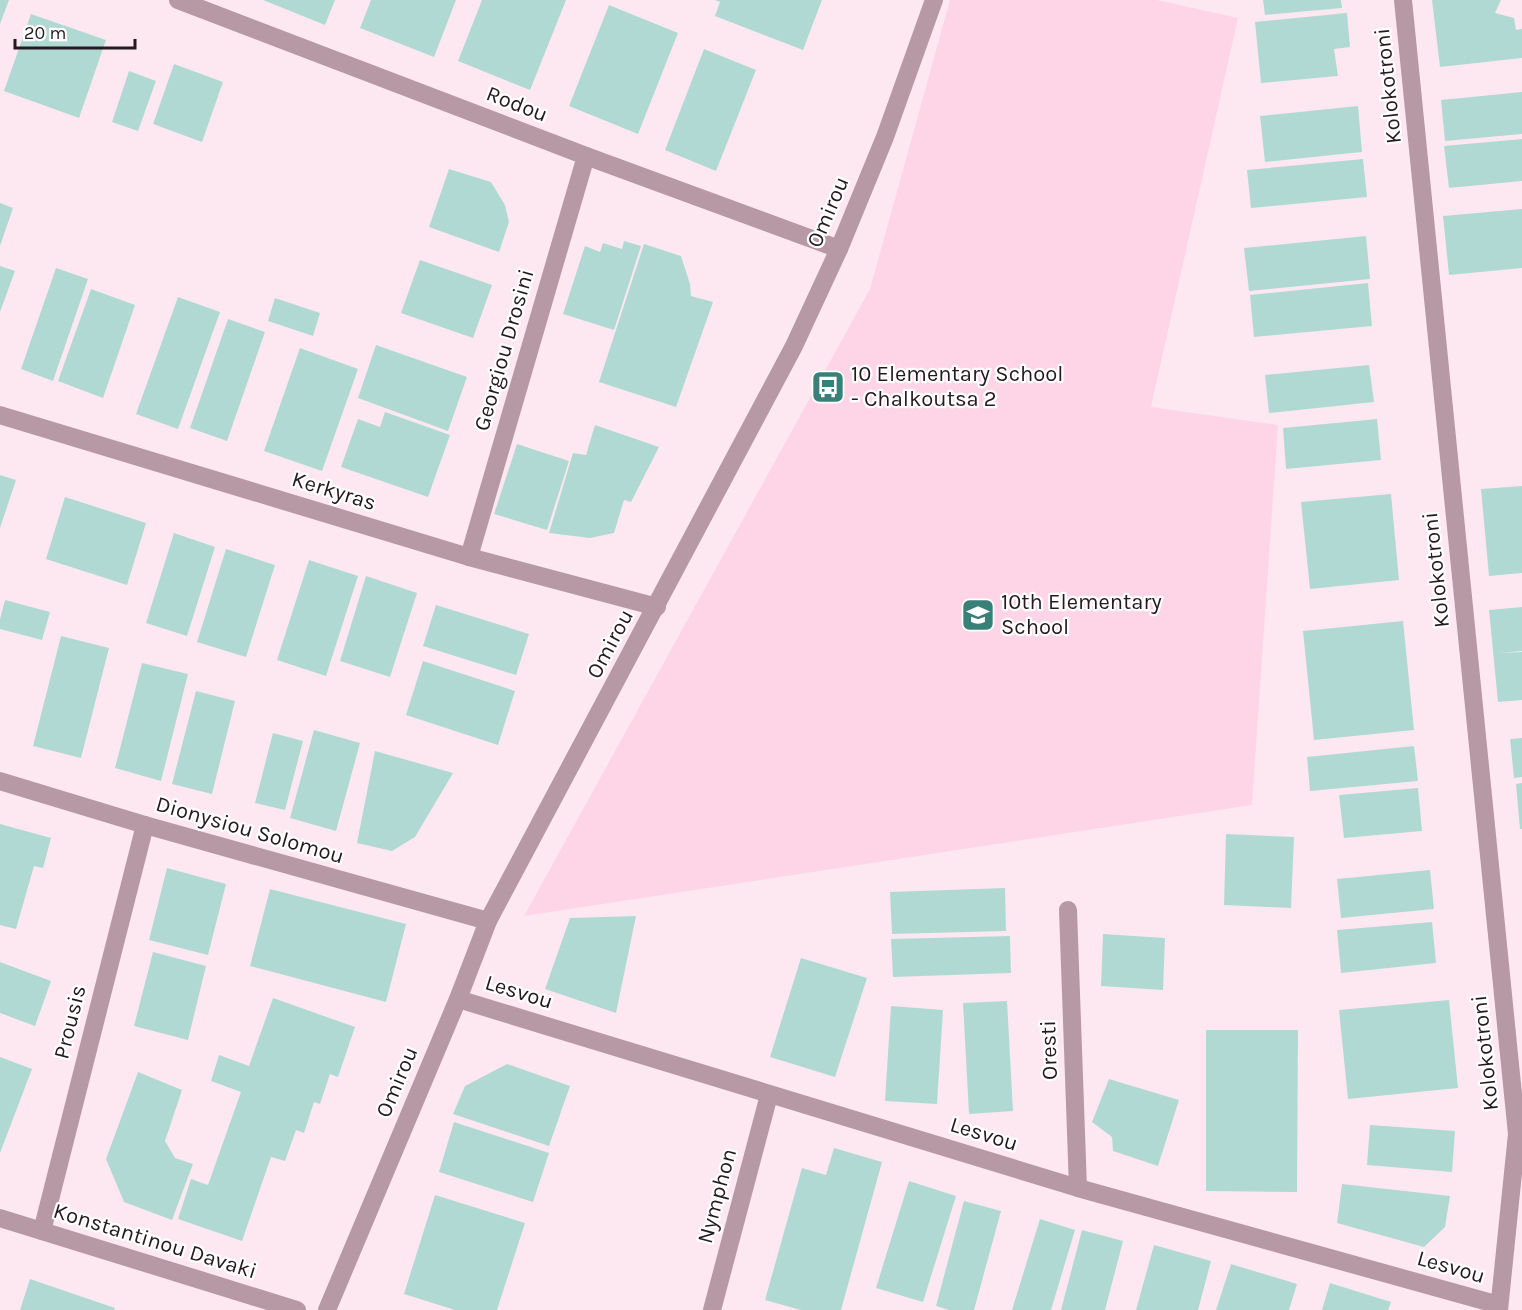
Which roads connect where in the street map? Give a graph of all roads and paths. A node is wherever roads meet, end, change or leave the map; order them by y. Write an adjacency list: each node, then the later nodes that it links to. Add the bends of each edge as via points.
1 (178, 0): 4 (street, Rodou)
2 (933, 0): 5 (street, Omirou, via 885,137)
3 (1403, 0): 15 (street, Kolokotroni)
4 (586, 156): 5 (street, Rodou); 7 (street, Georgiou Drosini)
5 (839, 249): 8 (street, Omirou, via 794,345)
6 (0, 415): 7 (street, Kerkyras)
7 (469, 557): 8 (street, Kerkyras)
8 (657, 607): 12 (street, Omirou)
9 (0, 781): 10 (street, Dionysiou Solomou)
10 (145, 825): 12 (street, Dionysiou Solomou); 18 (street, Prousis)
11 (1068, 910): 16 (street, Oresti)
12 (488, 921): 13 (street, Omirou)
13 (458, 999): 14 (street, Lesvou); 21 (street, Omirou)
14 (770, 1095): 16 (street, Lesvou); 22 (street, Nymphon)
15 (1520, 1134): 19 (street, Kolokotroni)
16 (1078, 1188): 19 (street, Lesvou)
17 (0, 1218): 18 (street, Konstantinou Davaki)
18 (42, 1231): 20 (street, Konstantinou Davaki)
19 (1499, 1308)
20 (297, 1310)
21 (327, 1310)
22 (712, 1310)

